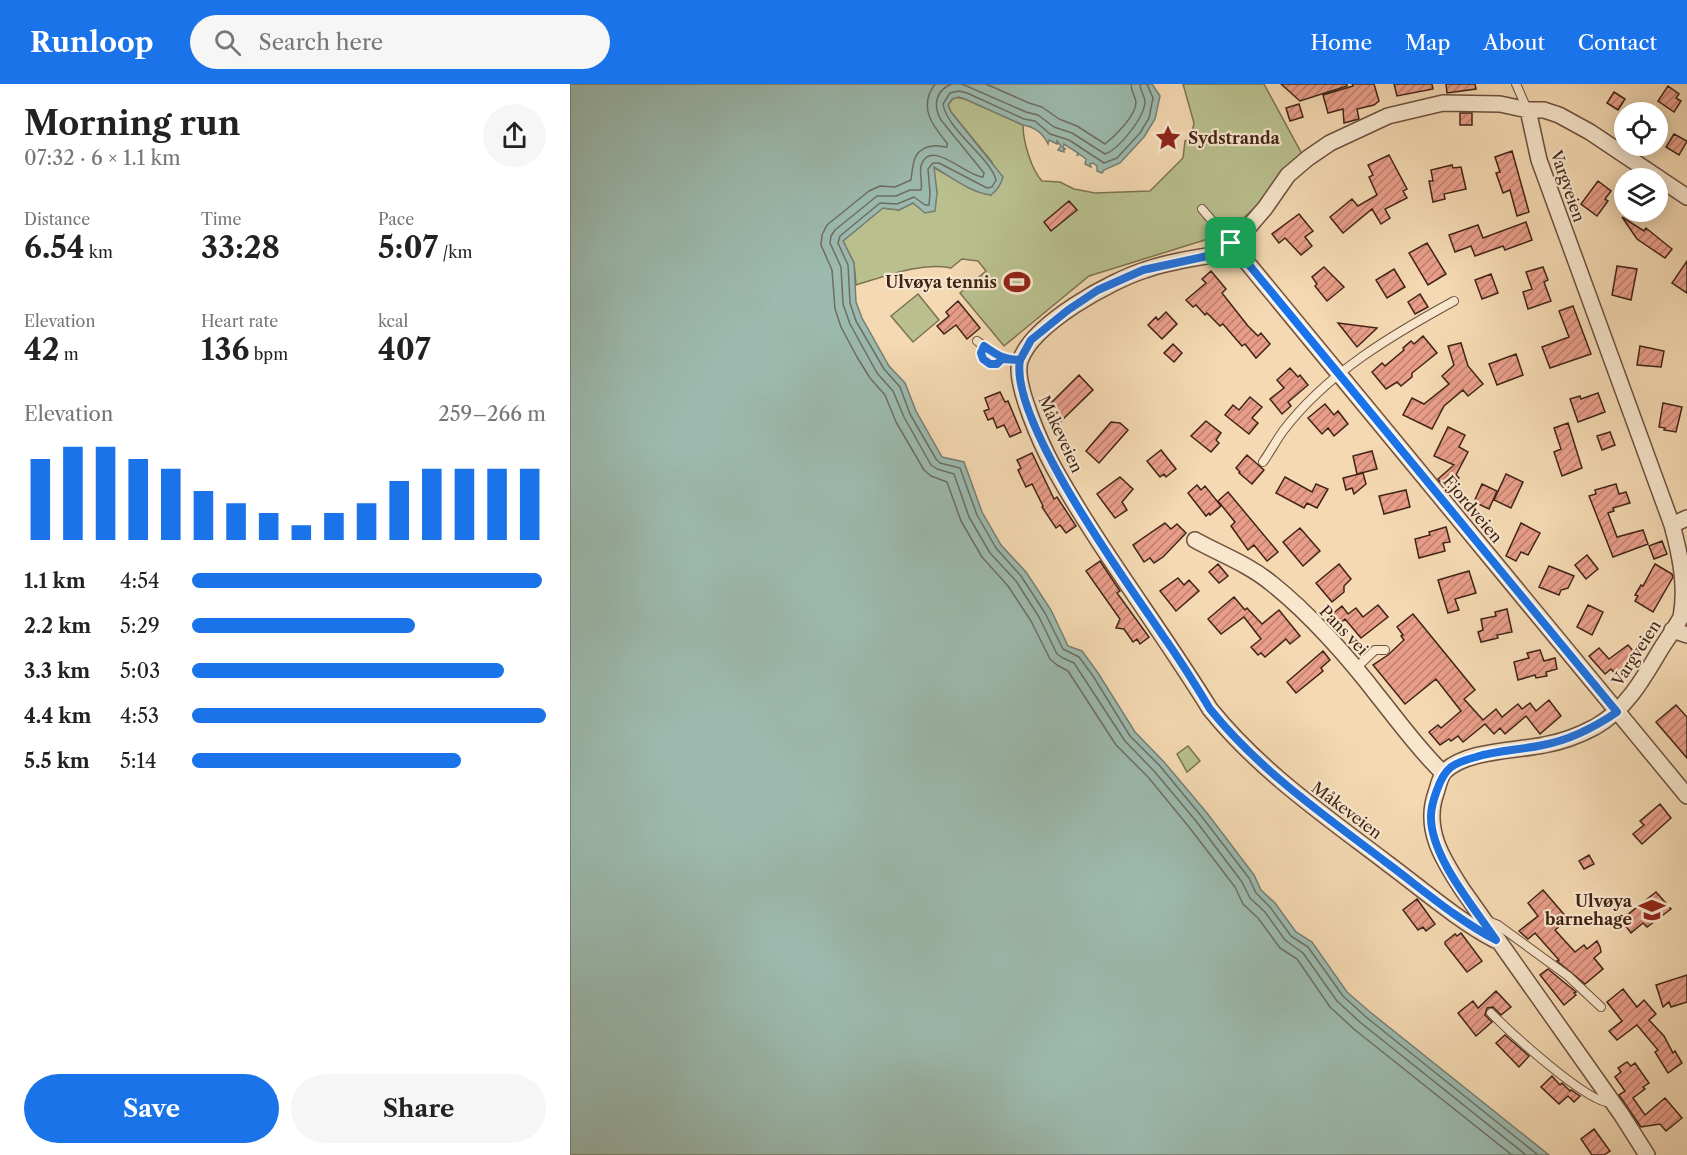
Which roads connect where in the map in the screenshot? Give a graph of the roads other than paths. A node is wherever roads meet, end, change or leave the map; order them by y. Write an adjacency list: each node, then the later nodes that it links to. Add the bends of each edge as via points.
1 (1516, 84): 2 (lane)
2 (1528, 110): 3 (street, via 1544,110 1580,126); 5 (street, via 1500,104 1443,103 1388,116 1330,143 1308,158 1288,176 1250,227); 12 (street, Vargveien, via 1539,160)
3 (1687, 196)
4 (1202, 209): 5 (lane)
5 (1231, 243): 8 (street, via 1212,255 1143,270 1098,290 1031,340); 9 (street, Fjordveien)
6 (1454, 301): 9 (lane, via 1407,327)
7 (981, 343): 8 (lane, via 1002,359)
8 (1020, 360): 21 (street, Måkeveien, via 1018,369 1027,404 1054,467 1232,737 1284,785 1451,912)
9 (1340, 375): 10 (lane, via 1322,388 1283,431); 17 (street, Fjordveien)
10 (1263, 462)
11 (1687, 518): 12 (street)
12 (1672, 525): 14 (street, Vargveien, via 1686,573)
13 (1195, 540): 16 (street, Pans vei, via 1272,583)
14 (1680, 632): 17 (street, Vargveien)
15 (1385, 650): 16 (lane, via 1375,650)
16 (1356, 668): 18 (street, Pans vei)
17 (1617, 712): 18 (street, Vargveien, via 1568,738 1476,756); 19 (street, Fjordveien)
18 (1443, 773): 20 (street, via 1431,816 1436,843)
19 (1687, 796)
20 (1483, 921): 21 (street); 22 (lane, via 1498,925 1568,976)
21 (1496, 940): 24 (street)
22 (1601, 1007)
23 (1491, 1014): 24 (lane, via 1542,1060 1594,1098)
24 (1613, 1103): 25 (street)
25 (1647, 1155)

